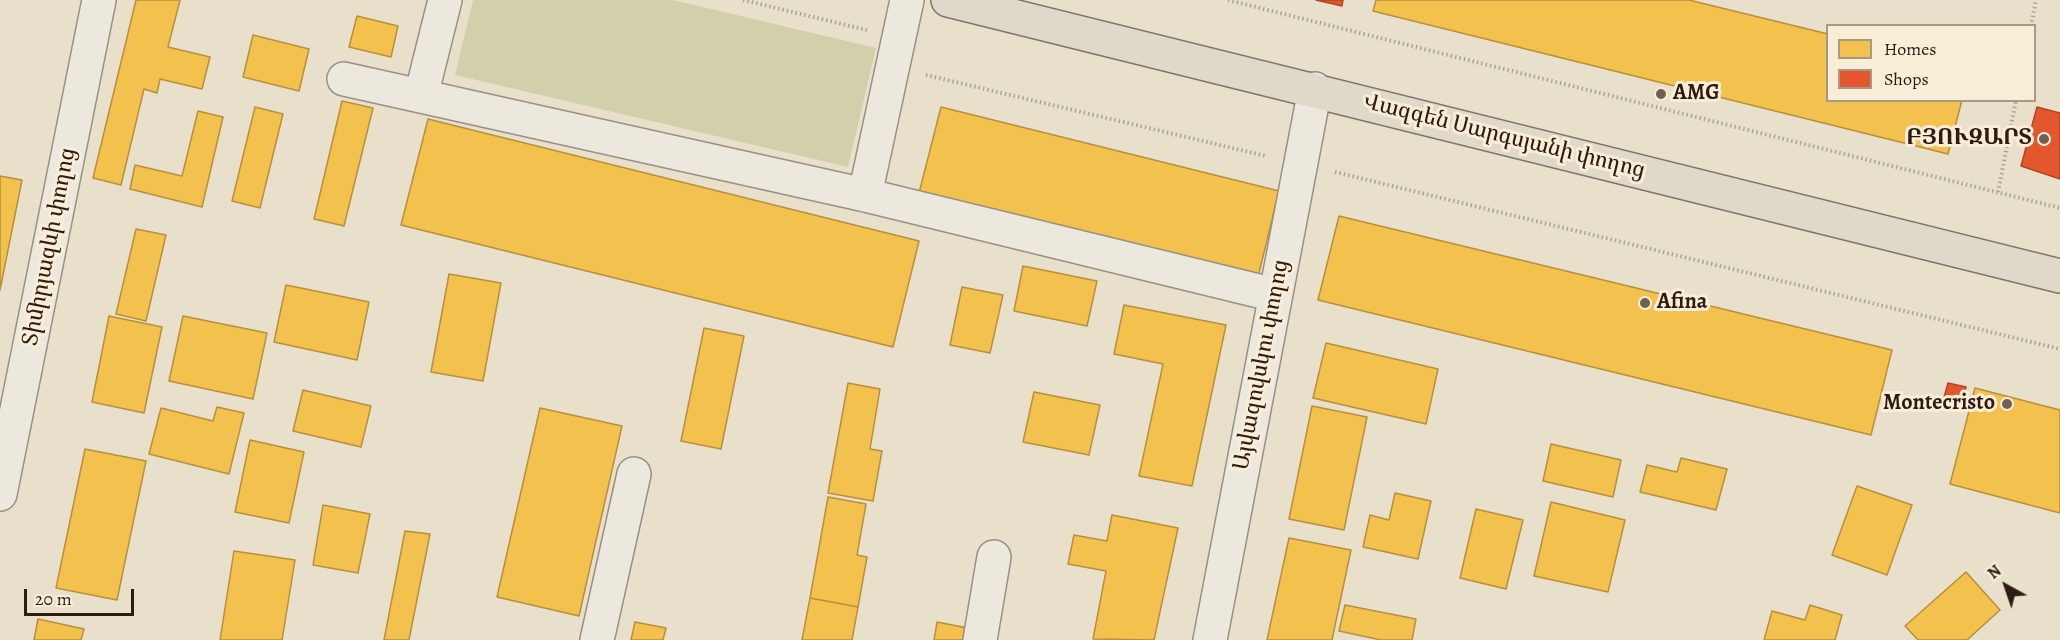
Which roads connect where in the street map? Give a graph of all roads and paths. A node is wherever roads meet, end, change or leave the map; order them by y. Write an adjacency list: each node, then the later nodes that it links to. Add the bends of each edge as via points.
1 (99, 0): 23 (street, Տիմիրյազևի փողոց)
2 (445, 0): 13 (street)
3 (743, 0): 10 (path)
4 (907, 0): 10 (street)
5 (948, 0): 8 (highway, Վազգեն Սարգսյանի փողոց)
6 (1228, 0): 16 (path)
7 (2036, 0): 9 (path)
8 (1021, 8): 12 (highway, Վազգեն Սարգսյանի փողոց)
9 (2031, 24)
10 (896, 52): 15 (path); 17 (street)
11 (344, 80): 13 (street)
12 (1315, 89): 15 (street, Այվազովսկու փողոց); 19 (highway, Վազգեն Սարգսյանի փողոց)
13 (421, 96): 17 (street)
14 (2016, 102): 16 (path)
15 (1300, 164): 20 (street, Այվազովսկու փողոց); 21 (path)
16 (1998, 192): 18 (path)
17 (866, 195): 20 (street)
18 (2060, 208)
19 (2060, 276)
20 (1275, 295): 27 (street, Այվազովսկու փողոց)
21 (2060, 349)
22 (634, 474): 25 (street)
23 (0, 494)
24 (994, 556): 26 (street)
25 (597, 640)
26 (980, 640)
27 (1210, 640)

